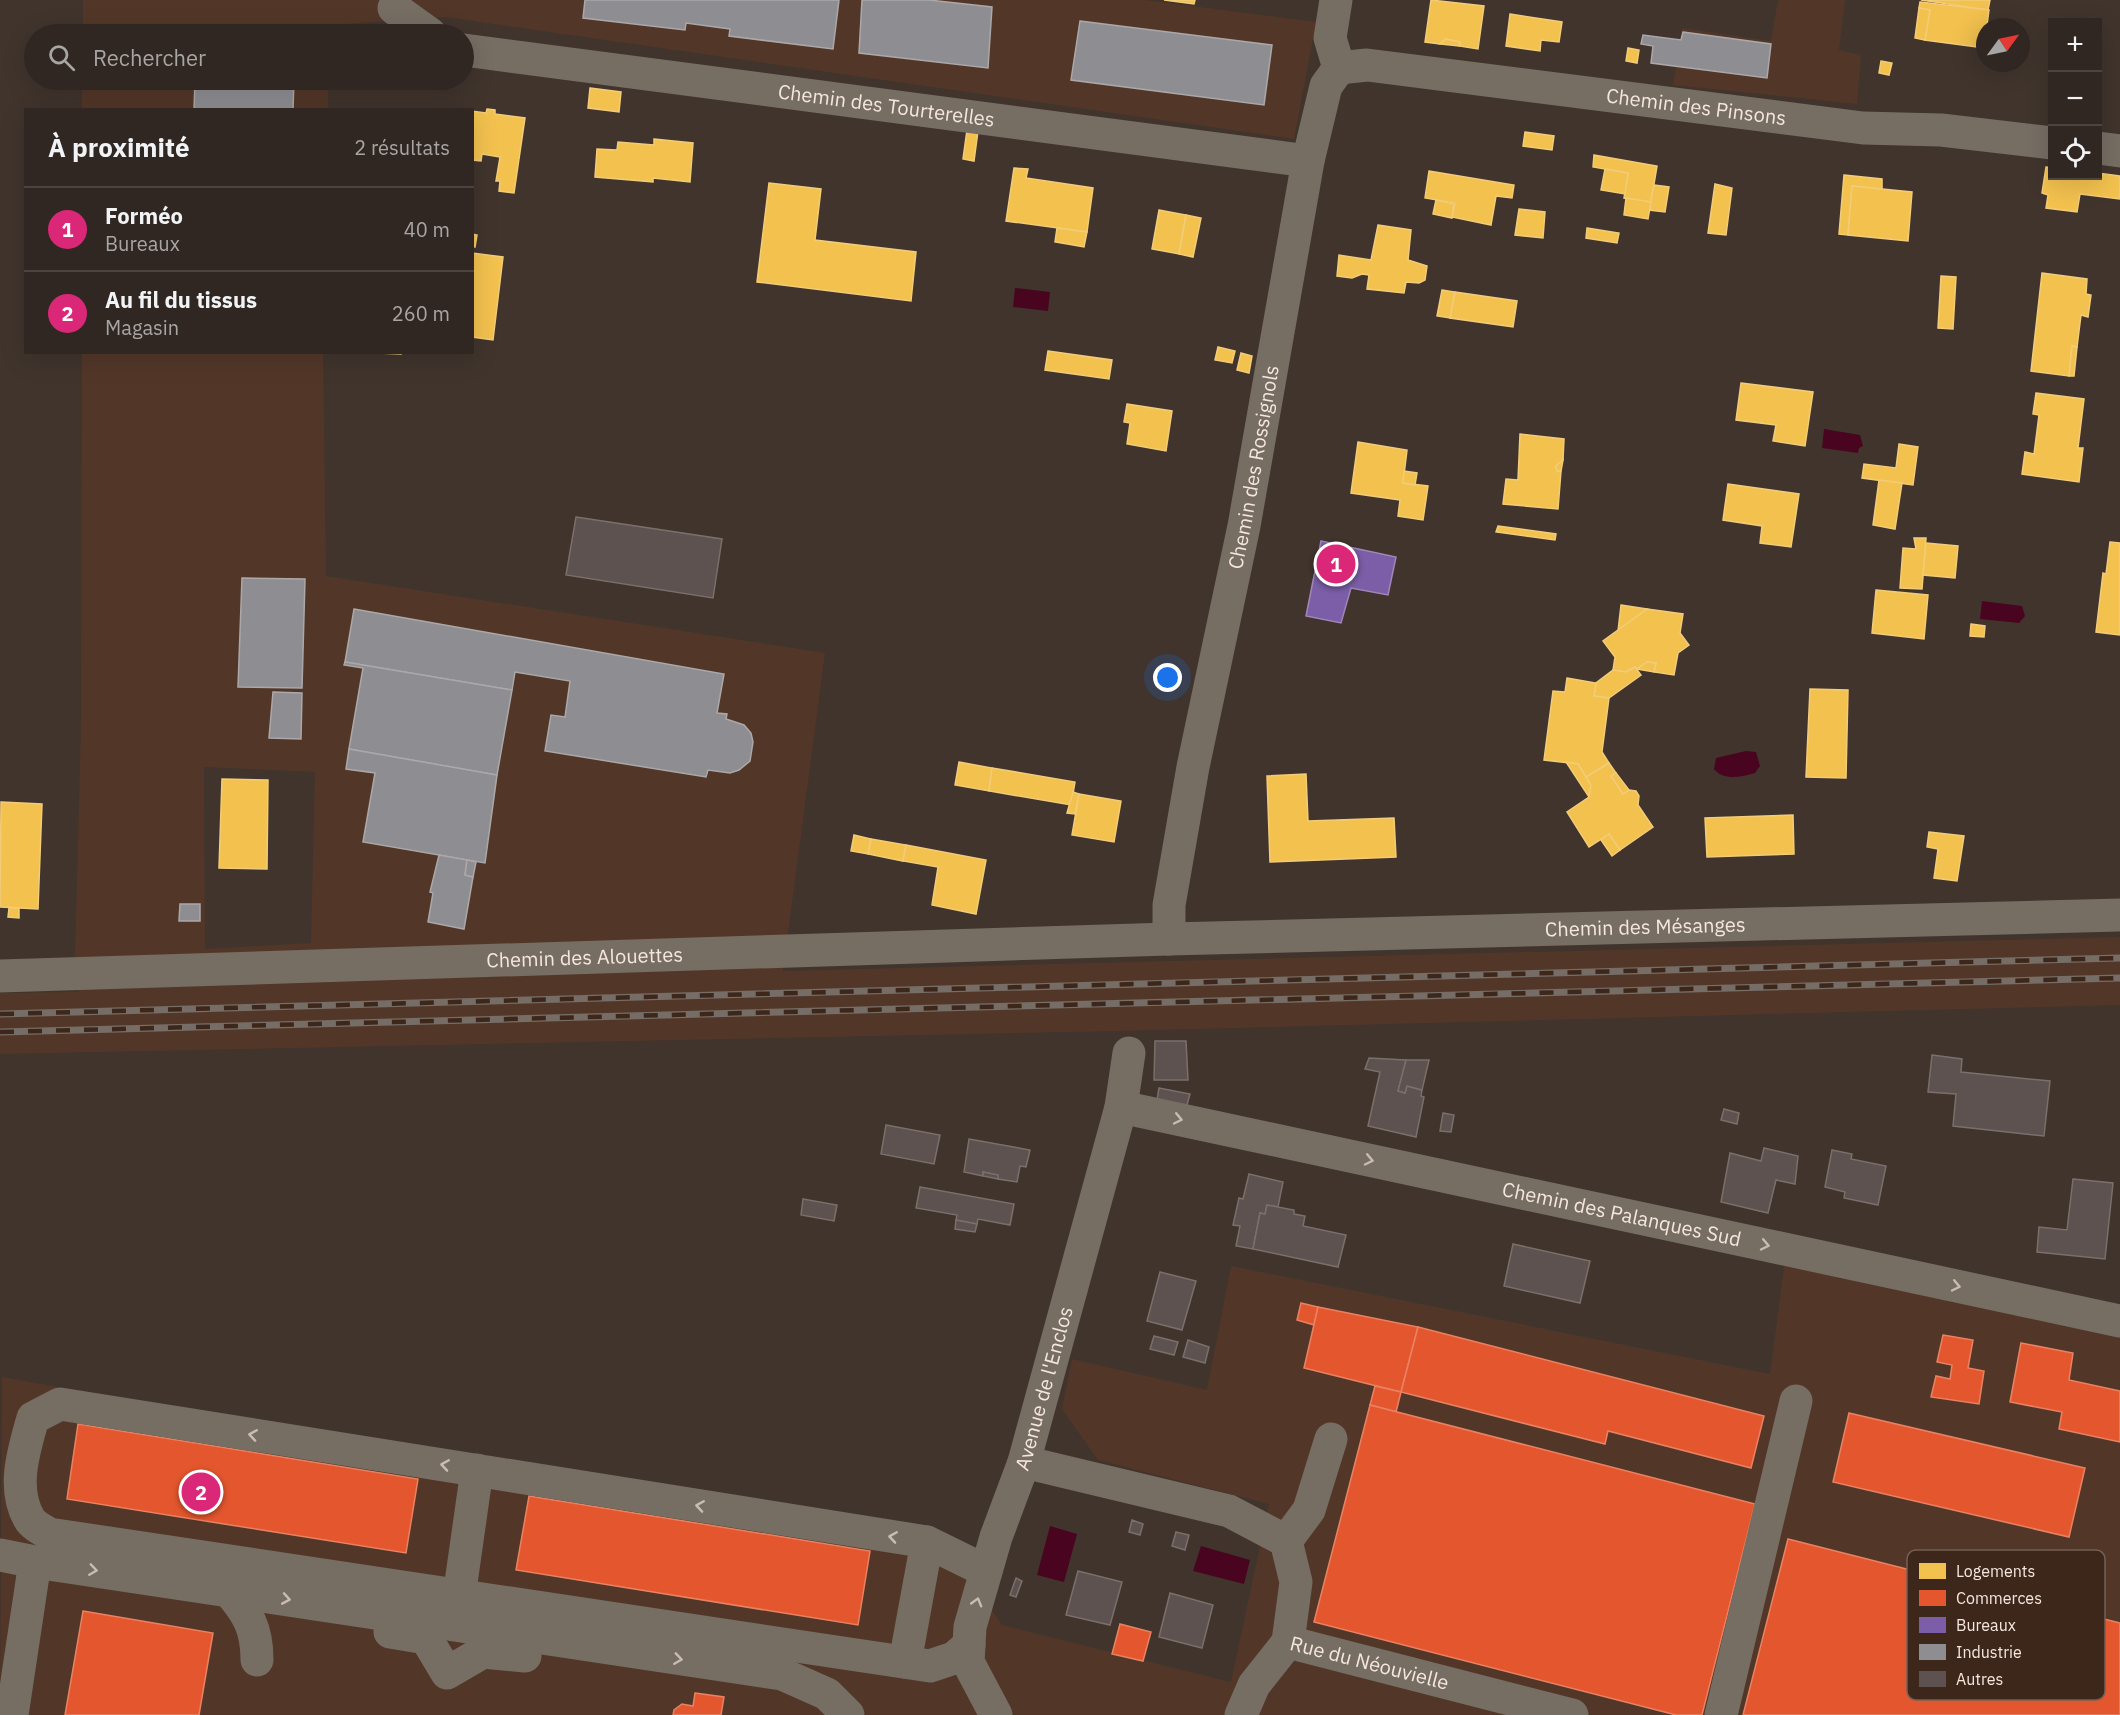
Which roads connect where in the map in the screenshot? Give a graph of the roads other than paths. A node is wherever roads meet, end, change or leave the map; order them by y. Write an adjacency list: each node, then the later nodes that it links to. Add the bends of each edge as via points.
1 (1336, 0): 5 (street, via 1330,38)
2 (394, 8): 3 (street)
3 (416, 24)
4 (474, 51): 9 (street, Chemin des Tourterelles)
5 (1339, 68): 6 (street, Chemin des Pinsons, via 1367,65 1863,128 1941,130); 9 (street, Chemin des Rossignols, via 1326,86)
6 (2048, 143)
7 (2102, 149): 8 (street)
8 (2120, 151)
9 (1308, 161): 11 (street, Chemin des Rossignols, via 1244,526 1191,778 1169,905)
10 (2120, 915): 11 (street, Chemin des Mésanges)
11 (1169, 939): 12 (street, Chemin des Alouettes)
12 (0, 976)
13 (1129, 1053): 14 (street, Avenue de l'Enclos)
14 (1121, 1107): 15 (street, Chemin des Palanques Sud, one-way to 15); 18 (street, Avenue de l'Enclos)
15 (2120, 1321)
16 (1796, 1401): 38 (street)
17 (1331, 1439): 20 (street, via 1309,1510)
18 (1024, 1462): 20 (street, via 1229,1511); 24 (street, Avenue de l'Enclos)
19 (477, 1470): 21 (street, one-way to 19); 26 (street); 26 (street, one-way to 26, via 60,1404 33,1418 21,1462 22,1501 31,1522 49,1534)
20 (1286, 1541): 28 (street, Rue du Néouvielle, via 1296,1582)
21 (927, 1542): 24 (street); 32 (street)
22 (0, 1555): 23 (street)
23 (35, 1562): 25 (street, one-way to 25); 33 (street)
24 (986, 1571): 29 (street, Avenue de l'Enclos, one-way to 24, via 970,1628)
25 (227, 1589): 27 (street, one-way to 27); 31 (street, via 243,1607 257,1636)
26 (459, 1597): 32 (street)
27 (345, 1609): 30 (street); 30 (street, via 362,1626 426,1638 447,1673 483,1652 569,1661)
28 (1288, 1642): 36 (street, via 1254,1685); 37 (street, Rue du Néouvielle)
29 (969, 1646): 32 (street, via 954,1659 930,1666); 35 (street, Avenue de l'Enclos, via 968,1662)
30 (600, 1648): 34 (street, one-way to 34, via 782,1674 827,1694)
31 (257, 1660)
32 (905, 1662)
33 (12, 1715)
34 (848, 1715)
35 (996, 1715)
36 (1241, 1715)
37 (1572, 1715)
38 (1721, 1715)

